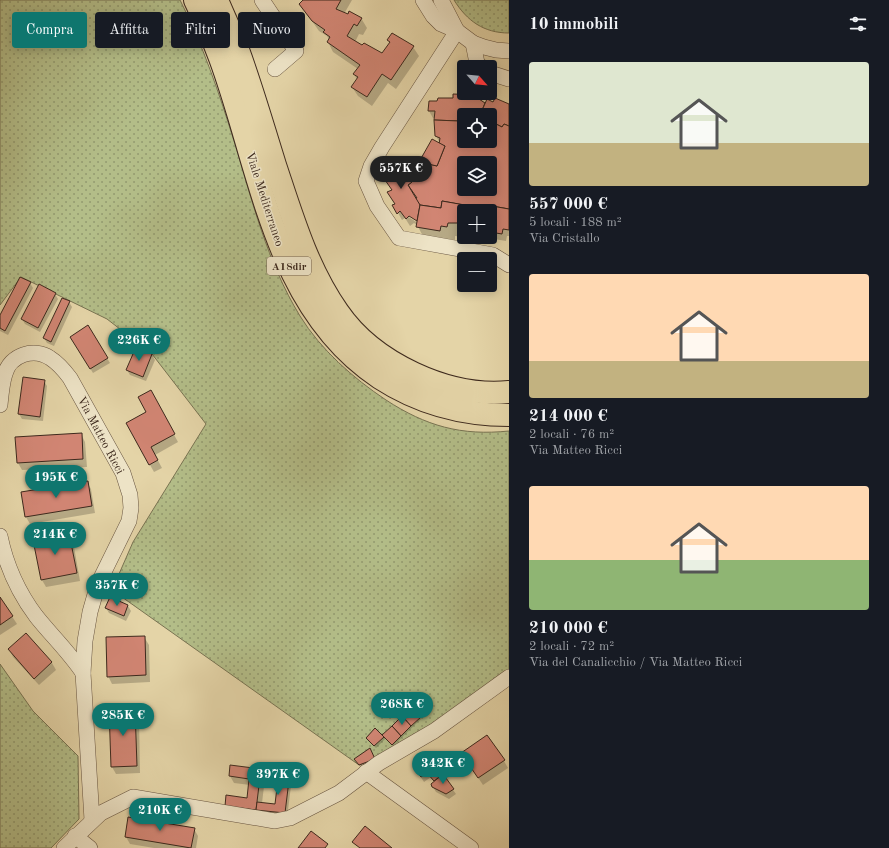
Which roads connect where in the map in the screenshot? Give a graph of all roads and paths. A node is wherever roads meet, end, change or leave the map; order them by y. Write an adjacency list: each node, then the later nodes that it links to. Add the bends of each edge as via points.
1 (195, 0): 16 (highway, Viale Mediterraneo / A18dir, via 220,58 282,250 315,314 352,357 393,387 442,408 489,415)
2 (217, 0): 14 (highway, Viale Mediterraneo / A18dir, via 238,50 291,215 309,260 339,313 360,336 414,374 443,385 471,391)
3 (262, 0): 10 (street, via 296,51)
4 (423, 0): 6 (street, via 432,16)
5 (441, 0): 6 (street)
6 (457, 32): 7 (street); 13 (street, via 382,147 366,181 377,206 399,238 493,255)
7 (473, 43): 8 (street); 9 (street)
8 (509, 51)
9 (476, 60)
10 (275, 69)
11 (497, 75): 12 (street)
12 (509, 79)
13 (509, 265)
14 (509, 392)
15 (0, 405): 18 (street, Via Matteo Ricci, via 5,373 18,356 39,353 50,357 70,378 123,473 130,495 129,521 98,584 90,612)
16 (509, 415)
17 (0, 536): 18 (street, via 5,559 18,587 35,615)
18 (83, 673): 21 (street, Via Matteo Ricci)
19 (509, 677): 20 (street, via 434,730)
20 (366, 772): 21 (street, via 338,794 290,818 275,821 133,797); 25 (street)
21 (92, 820): 22 (street)
22 (75, 836): 23 (street); 24 (street)
23 (64, 848)
24 (90, 848)
25 (471, 848)

